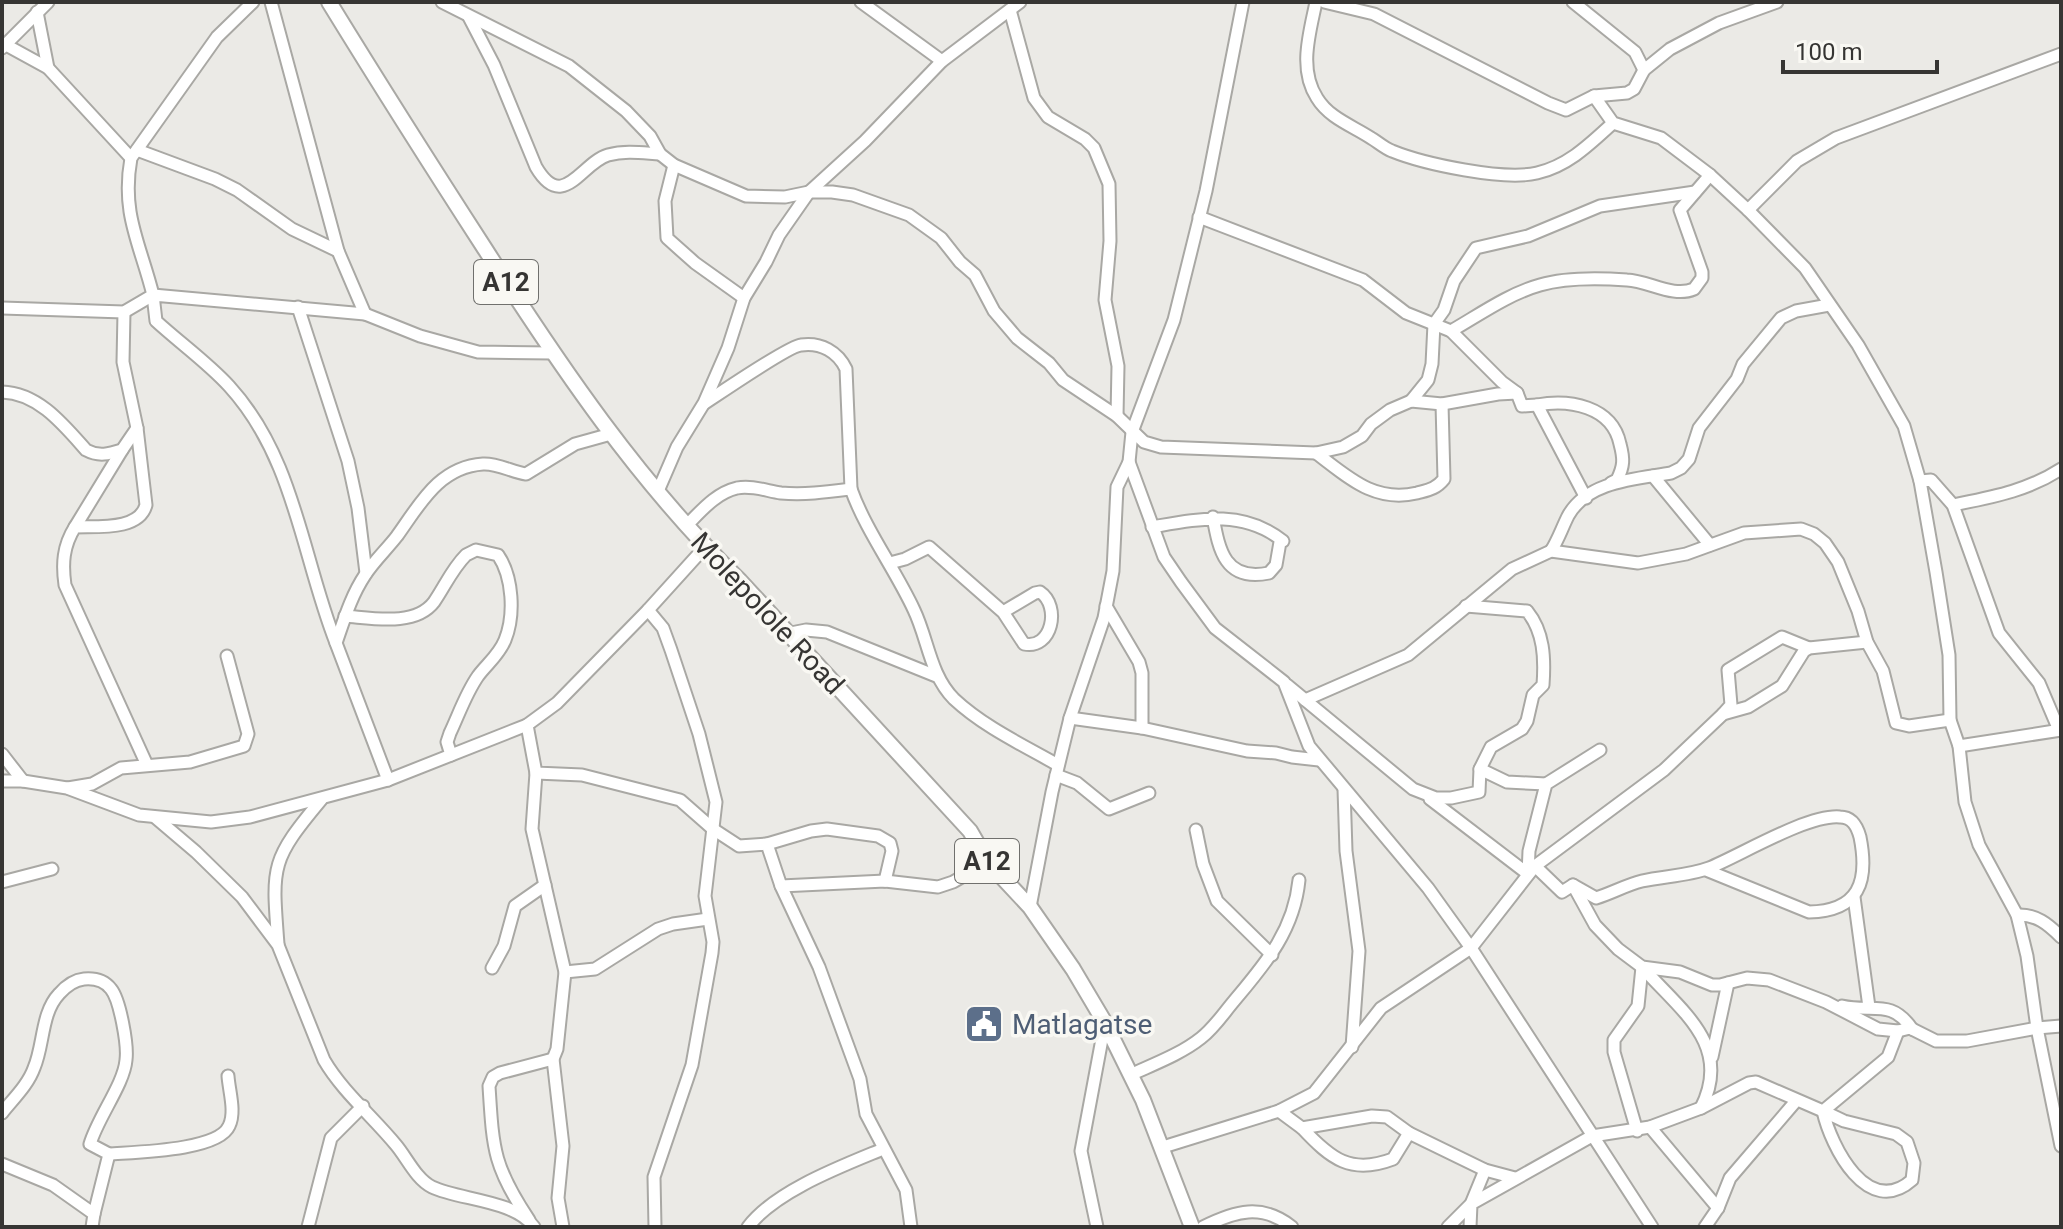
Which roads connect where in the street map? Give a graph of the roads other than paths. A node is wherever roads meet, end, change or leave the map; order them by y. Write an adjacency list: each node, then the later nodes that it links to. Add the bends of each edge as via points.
1 (48, 2): 13 (street)
2 (253, 2): 22 (street, via 217,37)
3 (271, 2): 30 (street)
4 (330, 2): 40 (main road, Molepolole Road / A12)
5 (442, 2): 14 (street)
6 (861, 2): 17 (street)
7 (1243, 2): 29 (street)
8 (1316, 2): 21 (street, via 1306,49 1316,97 1330,113 1390,151 1469,170 1524,175 1559,165)
9 (1324, 2): 20 (street, via 1374,14 1557,107 1566,110)
10 (1573, 2): 19 (street, via 1635,52)
11 (1777, 2): 19 (street, via 1719,23)
12 (1015, 6): 17 (street); 47 (street, via 1034,98 1048,117 1094,148 1109,184 1105,300 1118,366)
13 (37, 12): 15 (street); 18 (street)
14 (469, 17): 23 (street, via 569,66 626,111); 23 (street, via 547,182 569,184 606,156)
15 (4, 47): 18 (street)
16 (2061, 54): 28 (street, via 1836,138 1797,161)
17 (942, 61): 26 (street)
18 (48, 68): 22 (street)
19 (1644, 70): 20 (street, via 1627,93)
20 (1594, 96): 21 (street)
21 (1613, 123): 25 (street, via 1661,138)
22 (134, 154): 30 (street, via 226,184 292,229); 31 (street, via 128,208)
23 (660, 154): 24 (street)
24 (674, 165): 26 (street, via 746,196); 32 (street, via 665,201 667,238)
25 (1710, 175): 27 (street); 28 (street)
26 (809, 192): 32 (street); 47 (street, via 853,195 909,215 941,238 975,275 994,311 1017,338 1078,392)
27 (1695, 192): 38 (street, via 1600,206 1528,236 1476,248); 39 (street, via 1680,210 1702,272 1694,289 1679,292 1632,280 1549,282)
28 (1748, 210): 33 (street, via 1805,268)
29 (1199, 217): 38 (street, via 1363,280 1395,306); 49 (street, via 1174,320)
30 (338, 251): 37 (street)
31 (153, 295): 34 (street); 36 (street); 78 (street, via 156,321 229,386 269,444 294,502 315,587)
32 (744, 298): 44 (street)
33 (1829, 305): 55 (street, via 1781,318 1699,428 1689,459 1671,473); 56 (street, via 1904,426)
34 (298, 307): 37 (street); 70 (street, via 348,461)
35 (2, 308): 36 (street)
36 (124, 312): 48 (street, via 123,362)
37 (365, 314): 40 (street, via 478,352)
38 (1434, 324): 39 (street); 43 (street, via 1428,380)
39 (1451, 331): 42 (street)
40 (552, 353): 50 (main road, Molepolole Road / A12)
41 (2, 392): 51 (street, via 35,399 94,454)
42 (1517, 393): 45 (street); 46 (street, via 1522,406)
43 (1411, 401): 45 (street); 52 (street, via 1390,410 1352,442)
44 (704, 403): 58 (street, via 799,344 840,355 846,369); 59 (street)
45 (1442, 404): 52 (street, via 1444,479 1435,488 1381,495 1353,482)
46 (1537, 405): 57 (street, via 1587,407 1611,423 1624,462 1617,480); 60 (street)
47 (1117, 416): 49 (street)
48 (137, 428): 51 (street); 64 (street, via 143,514 117,524)
49 (1132, 432): 52 (street, via 1161,447); 53 (street)
50 (611, 434): 59 (main road, Molepolole Road / A12); 70 (street, via 575,444 526,474 483,464 443,478)
51 (122, 450): 64 (street)
52 (1316, 453)
53 (1129, 462): 65 (street); 71 (street, via 1117,487)
54 (2061, 469): 61 (street, via 2014,492)
55 (1653, 476): 57 (street); 66 (street)
56 (1920, 481): 61 (street, via 1931,480); 86 (street, via 1949,655)
57 (1600, 487): 60 (street)
58 (851, 489): 63 (street, via 784,493 737,488 709,502); 69 (street)
59 (658, 491): 63 (main road, Molepolole Road / A12)
60 (1586, 498): 68 (street, via 1567,517)
61 (1953, 505): 88 (street, via 1999,633 2032,673)
62 (1213, 517): 62 (street, via 1268,529 1283,541 1276,565 1261,575 1239,571 1220,553); 65 (street)
63 (687, 525): 67 (main road, Molepolole Road / A12)
64 (75, 527): 95 (street, via 67,539 65,585)
65 (1152, 527): 82 (street, via 1164,557 1215,628)
66 (1710, 545): 68 (street, via 1638,563); 77 (street, via 1744,533 1801,529 1814,534 1838,562)
67 (705, 547): 73 (street); 76 (main road, Molepolole Road / A12)
68 (1551, 551): 72 (street, via 1512,569)
69 (890, 563): 74 (street, via 929,547); 81 (street, via 925,634)
70 (366, 573): 75 (street)
71 (1106, 606): 85 (street); 89 (street, via 1139,662)
72 (1466, 606): 83 (street, via 1408,655); 96 (street, via 1527,611 1537,624 1543,652 1543,685 1533,695 1527,721 1491,747)
73 (648, 610): 87 (street, via 557,703); 109 (street, via 663,628 699,734 716,802)
74 (1003, 612): 74 (street, via 1040,592 1049,600 1050,625 1042,642 1029,646 1019,640)
75 (345, 616): 78 (street); 93 (street, via 388,619 426,611 466,555 476,550 498,555 509,579 508,629 450,733)
76 (786, 634): 81 (street, via 827,632); 112 (main road, Molepolole Road / A12, via 970,831)
77 (1867, 642): 79 (street); 86 (street, via 1883,671 1896,723)
78 (336, 643): 99 (street)
79 (1809, 648): 84 (street, via 1782,686 1748,707); 84 (street, via 1782,637 1728,670 1731,705)
80 (227, 656): 95 (street, via 248,734 244,746 190,762)
81 (936, 676): 97 (street, via 980,721)
82 (1284, 682): 83 (street); 94 (street, via 1305,739)
83 (1305, 700): 106 (street)
84 (1723, 714): 114 (street, via 1664,770)
85 (1070, 718): 89 (street); 97 (street)
86 (1950, 720): 90 (street)
87 (527, 725): 93 (street); 98 (street)
88 (2059, 725): 90 (street)
89 (1142, 728): 94 (street)
90 (1959, 746): 124 (street, via 1970,822)
91 (1600, 750): 102 (street)
92 (2, 754): 101 (street)
93 (451, 755): 99 (street)
94 (1319, 760): 104 (street)
95 (147, 765): 103 (street, via 121,768 92,784)
96 (1480, 769): 102 (street, via 1507,782); 106 (street, via 1479,792)
97 (1057, 770): 105 (street, via 1109,809); 123 (street)
98 (536, 773): 109 (street, via 582,775 680,800); 119 (street, via 532,829)
99 (388, 780): 107 (street)
100 (2, 781): 101 (street)
101 (23, 781): 103 (street)
102 (1546, 784): 114 (street, via 1529,851)
103 (67, 788): 108 (street)
104 (1344, 789): 128 (street); 140 (street, via 1359,951)
105 (1149, 793)
106 (1426, 796): 114 (street)
107 (321, 800): 108 (street, via 231,820); 127 (street, via 290,837 276,865)
108 (154, 817): 127 (street, via 242,897)
109 (713, 829): 111 (street, via 739,846); 125 (street, via 705,896)
110 (1196, 830): 129 (street, via 1217,901)
111 (767, 844): 117 (street, via 818,829 878,836 892,851); 121 (street)
112 (988, 862): 117 (street, via 938,887); 123 (main road, Molepolole Road / A12)
113 (52, 869): 118 (street)
114 (1531, 870): 120 (street, via 1562,892); 128 (street)
115 (1706, 870): 120 (street, via 1632,883 1596,898); 122 (street, via 1809,912 1841,906); 122 (street, via 1818,820 1842,816 1857,826 1860,840 1862,884)
116 (1299, 880): 129 (street, via 1294,910)
117 (885, 881): 121 (street)
118 (2, 882)
119 (545, 885): 131 (street, via 515,906); 132 (street)
120 (1573, 885): 130 (street, via 1595,925)
121 (781, 886): 159 (street, via 819,967 860,1079 866,1114)
122 (1854, 897): 135 (street)
123 (1030, 907): 136 (main road, Molepolole Road / A12)
124 (2017, 915): 126 (street, via 2029,914); 138 (street)
125 (708, 919): 132 (street, via 658,929 595,969); 170 (street, via 712,953 692,1065 654,1177)
126 (2061, 937)
127 (278, 945): 146 (street, via 324,1060)
128 (1471, 948): 140 (street, via 1381,1008); 156 (street)
129 (1272, 955): 143 (street, via 1203,1037)
130 (1642, 967): 133 (street, via 1680,972 1712,985); 141 (street, via 1698,1031); 154 (street, via 1638,1006 1614,1040)
131 (492, 968)
132 (565, 972): 142 (street)
133 (1728, 983): 134 (street, via 1769,980); 141 (street)
134 (1826, 1002): 135 (street, via 1857,1010); 139 (street, via 1878,1029)
135 (1869, 1007): 139 (street, via 1903,1016 1912,1029)
136 (1105, 1023): 143 (main road, Molepolole Road / A12); 173 (street, via 1081,1151)
137 (2061, 1026): 138 (street)
138 (2037, 1028): 139 (street, via 1951,1042); 147 (street)
139 (1904, 1030): 150 (street, via 1888,1057)
140 (1352, 1047): 149 (street, via 1314,1093)
141 (1712, 1057): 148 (street, via 1712,1080)
142 (553, 1059): 167 (street, via 500,1073 489,1086 496,1162); 169 (street, via 563,1146 558,1198)
143 (1130, 1075): 158 (main road, Molepolole Road / A12)
144 (228, 1076): 160 (street, via 232,1115 224,1134 193,1146)
145 (1796, 1101): 148 (street, via 1756,1082); 150 (street); 165 (street, via 1730,1178)
146 (363, 1106): 167 (street, via 430,1186 478,1198); 168 (street, via 331,1138)
147 (2057, 1106): 157 (street)
148 (1701, 1108): 152 (street)
149 (1279, 1111): 153 (street); 158 (street)
150 (1823, 1111): 150 (street, via 1907,1142 1914,1163 1912,1180 1903,1189 1891,1190 1865,1183 1836,1150)
151 (2, 1113): 160 (street, via 34,1069 56,996 77,980 95,978 114,992 126,1043 123,1077 90,1144)
152 (1650, 1127): 154 (street); 165 (street)
153 (1302, 1128): 155 (street, via 1380,1116); 155 (street, via 1330,1155 1360,1167 1393,1159)
154 (1637, 1131): 156 (street)
155 (1409, 1133): 162 (street)
156 (1592, 1136): 163 (street); 179 (street)
157 (2061, 1146)
158 (1163, 1147): 174 (main road, Molepolole Road / A12)
159 (883, 1149): 171 (street, via 806,1183); 172 (street, via 906,1190)
160 (109, 1154): 166 (street)
161 (2, 1164): 166 (street, via 53,1185)
162 (1485, 1170): 163 (street); 164 (street)
163 (1515, 1178): 164 (street)
164 (1471, 1204): 177 (street); 178 (street)
165 (1718, 1208): 180 (street)
166 (93, 1221)
167 (532, 1224)
168 (308, 1227)
169 (563, 1227)
170 (655, 1227)
171 (748, 1227)
172 (911, 1227)
173 (1097, 1227)
174 (1192, 1227)
175 (1203, 1227): 176 (street, via 1230,1213 1254,1212 1274,1215)
176 (1292, 1227)
177 (1448, 1227)
178 (1470, 1227)
179 (1652, 1227)
180 (1705, 1227)

